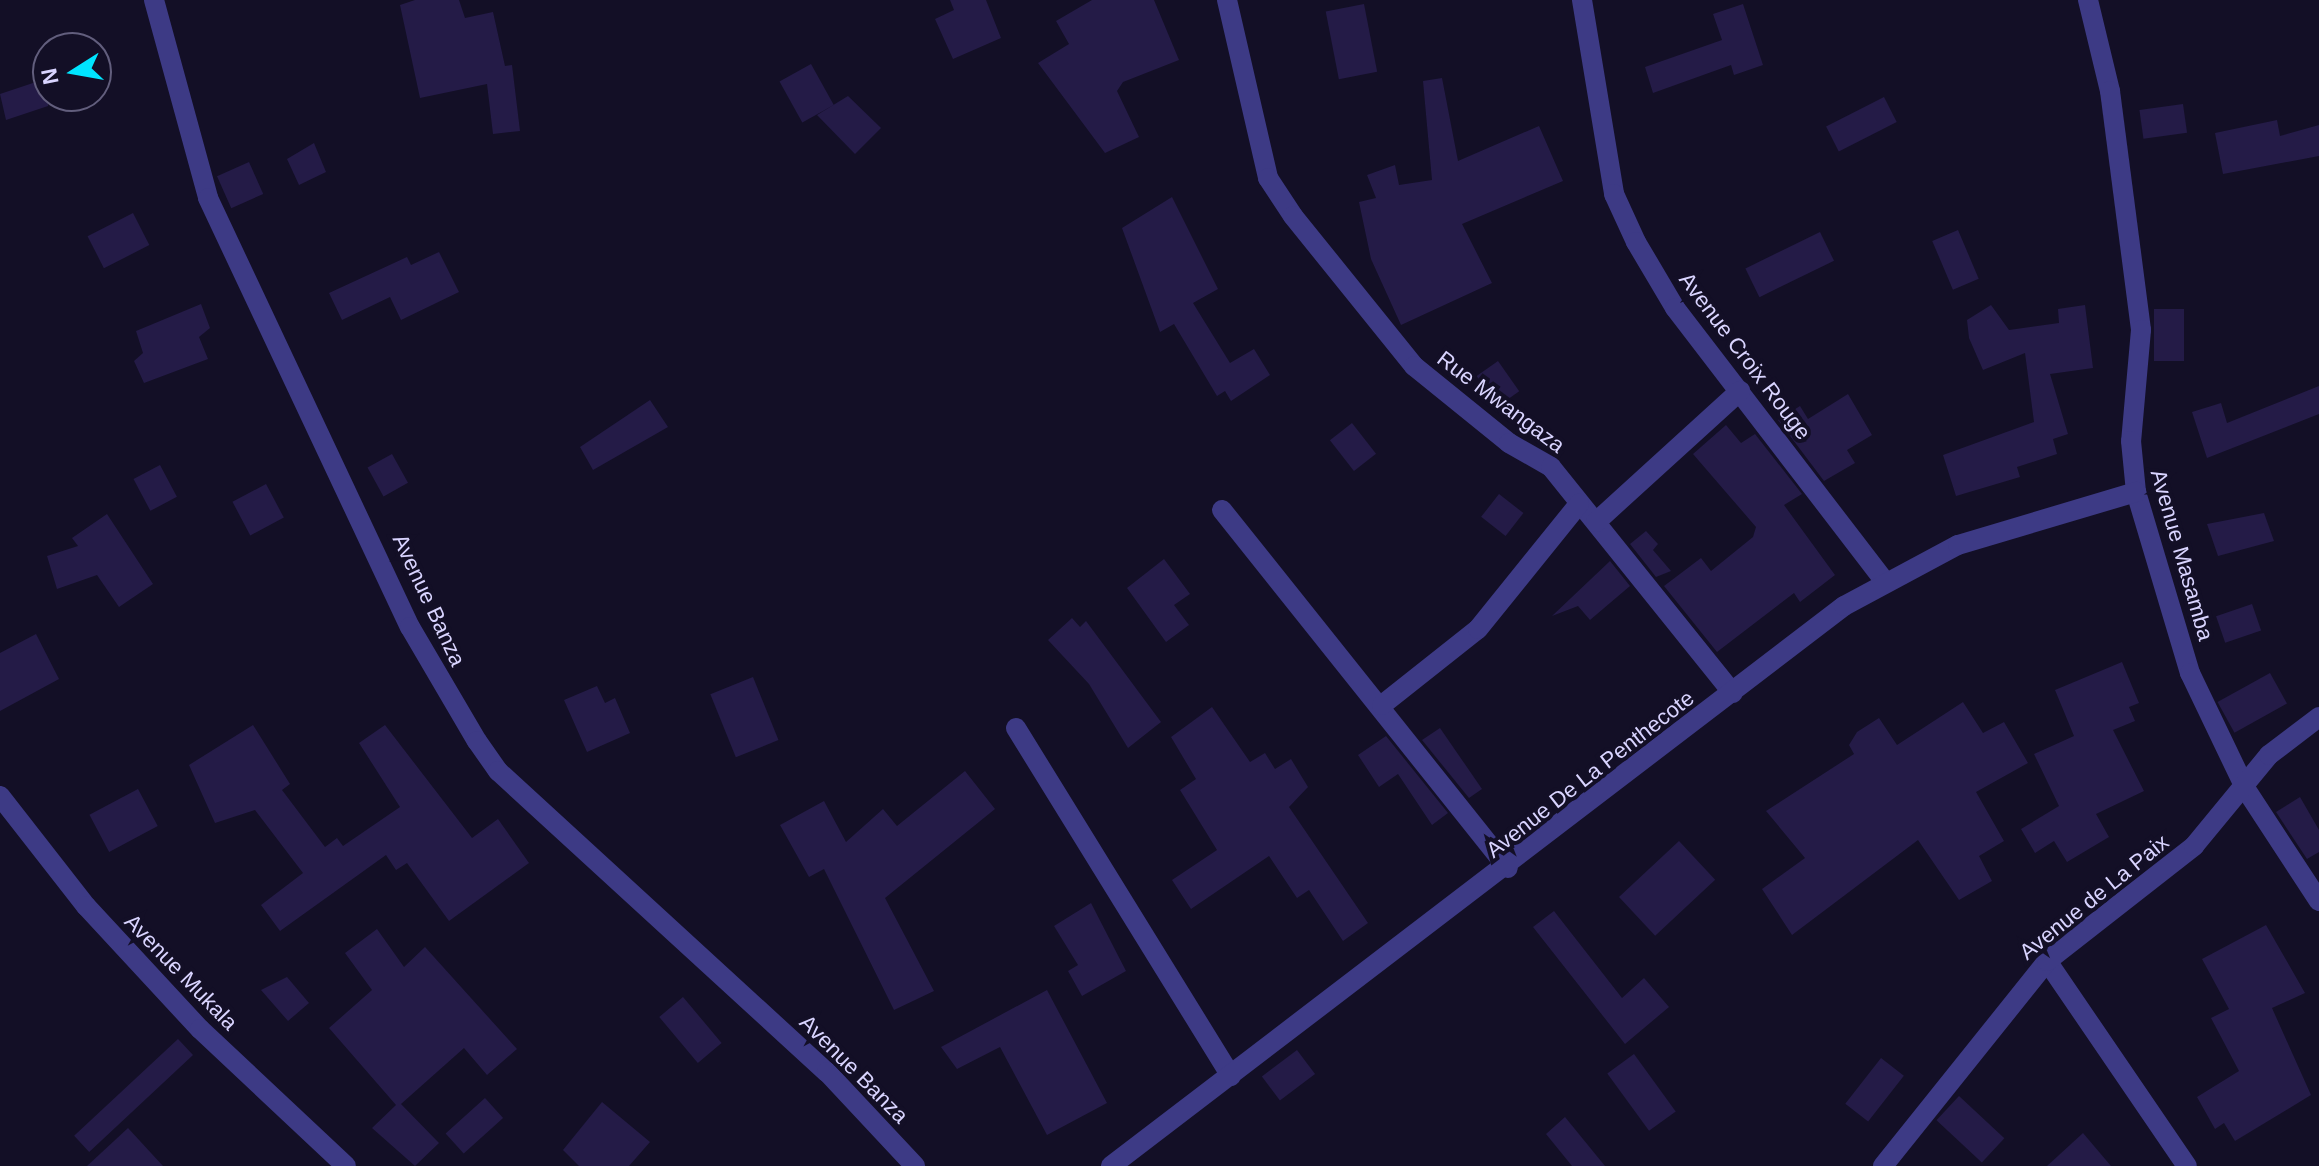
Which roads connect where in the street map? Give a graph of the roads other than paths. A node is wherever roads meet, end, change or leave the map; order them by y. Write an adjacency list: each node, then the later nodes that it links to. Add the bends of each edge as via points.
1 (154, 0): 22 (street, Avenue Banza, via 208,198 410,627 477,741 498,771 827,1072)
2 (1227, 0): 7 (street, Rue Mwangaza, via 1268,178 1293,216 1414,366 1509,443 1551,467)
3 (1582, 0): 5 (street, Avenue Croix Rouge, via 1614,194 1675,308)
4 (2088, 0): 6 (street, Avenue Masamba, via 2110,91 2141,330 2131,441)
5 (1740, 391): 9 (street); 10 (street, Avenue Croix Rouge)
6 (2136, 492): 10 (street, Avenue De La Penthecote, via 1958,545); 15 (street, Avenue Masamba, via 2190,673)
7 (1579, 504): 9 (street, Rue Mwangaza); 12 (street, via 1478,629)
8 (1222, 510): 12 (street)
9 (1596, 522): 11 (street, Rue Mwangaza)
10 (1884, 580): 11 (street, Avenue De La Penthecote)
11 (1733, 693): 17 (street, Avenue De La Penthecote)
12 (1382, 705): 17 (street)
13 (2319, 717): 15 (street, Avenue de La Paix, via 2269,755)
14 (1016, 728): 20 (street)
15 (2245, 788): 18 (street, Avenue Masamba); 19 (street, Avenue de La Paix, via 2194,846)
16 (0, 796): 21 (street, Avenue Mukala, via 86,906 200,1029)
17 (1508, 868): 20 (street, Avenue De La Penthecote)
18 (2319, 901)
19 (2047, 961): 24 (street, Avenue de La Paix); 25 (street)
20 (1231, 1076): 23 (street, Avenue De La Penthecote)
21 (346, 1166)
22 (915, 1166)
23 (1111, 1166)
24 (1883, 1166)
25 (2187, 1166)

